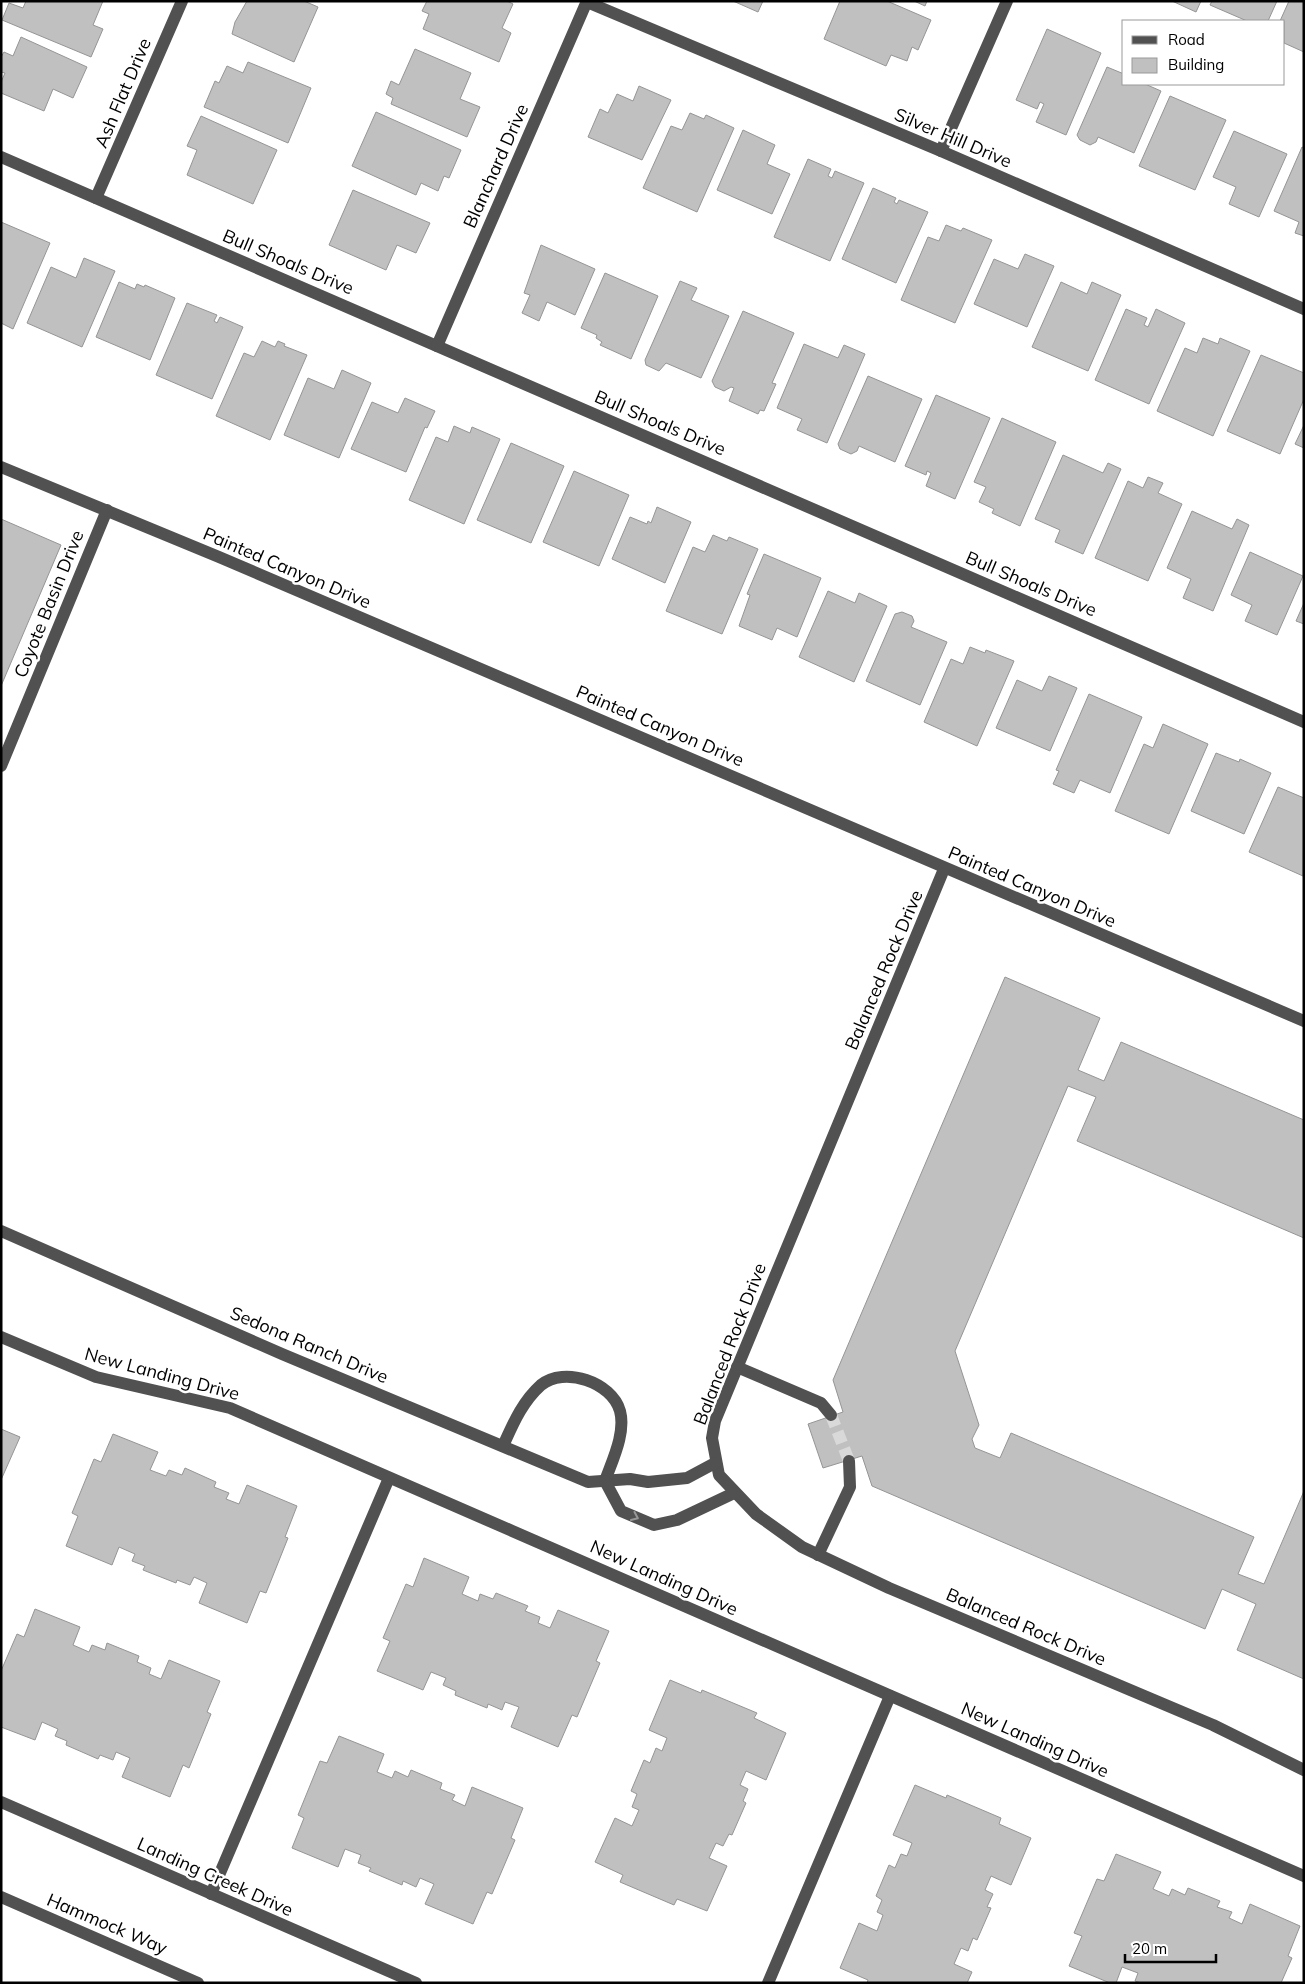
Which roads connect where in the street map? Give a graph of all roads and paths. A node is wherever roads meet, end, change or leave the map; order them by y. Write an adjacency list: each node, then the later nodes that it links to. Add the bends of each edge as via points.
1 (182, 1): 6 (street, Ash Flat Drive)
2 (1007, 1): 4 (street)
3 (587, 2): 4 (street, Silver Hill Drive); 8 (street, Blanchard Drive)
4 (941, 152): 7 (street, Silver Hill Drive)
5 (1, 157): 6 (street, Bull Shoals Drive)
6 (96, 198): 8 (street, Bull Shoals Drive)
7 (1304, 309)
8 (437, 346): 11 (street, Bull Shoals Drive)
9 (1, 467): 10 (street, Painted Canyon Drive)
10 (107, 510): 12 (street, Coyote Basin Drive); 13 (street, Painted Canyon Drive)
11 (1304, 722)
12 (1, 766)
13 (944, 869): 14 (street, Painted Canyon Drive); 17 (street, Balanced Rock Drive)
14 (1304, 1021)
15 (1, 1231): 19 (street, Sedona Ranch Drive)
16 (1, 1337): 22 (street, New Landing Drive, via 96,1377 230,1408)
17 (737, 1367): 18 (street, via 821,1403); 21 (street, Balanced Rock Drive, via 715,1421 712,1438)
18 (831, 1415)
19 (503, 1446): 23 (street, Sedona Ranch Drive, via 588,1482); 23 (street, via 520,1409 542,1384 555,1378 584,1379 613,1398 620,1411 616,1450)
20 (849, 1461): 25 (street, via 850,1487)
21 (716, 1463): 23 (street, Sedona Ranch Drive, via 687,1478 648,1482 630,1479); 24 (street, Balanced Rock Drive, via 719,1475)
22 (389, 1478): 26 (street, New Landing Drive); 30 (street)
23 (604, 1481): 24 (street, one-way to 24, via 621,1511 654,1525 677,1520)
24 (734, 1493): 25 (street, Balanced Rock Drive, via 756,1514)
25 (818, 1555): 27 (street, Balanced Rock Drive, via 1213,1725)
26 (890, 1696): 29 (street, New Landing Drive); 34 (street)
27 (1304, 1770)
28 (1, 1802): 30 (street, Landing Creek Drive)
29 (1304, 1876)
30 (211, 1894): 33 (street, Landing Creek Drive)
31 (1, 1897): 32 (street, Hammock Way)
32 (198, 1983)
33 (416, 1983)
34 (768, 1983)

